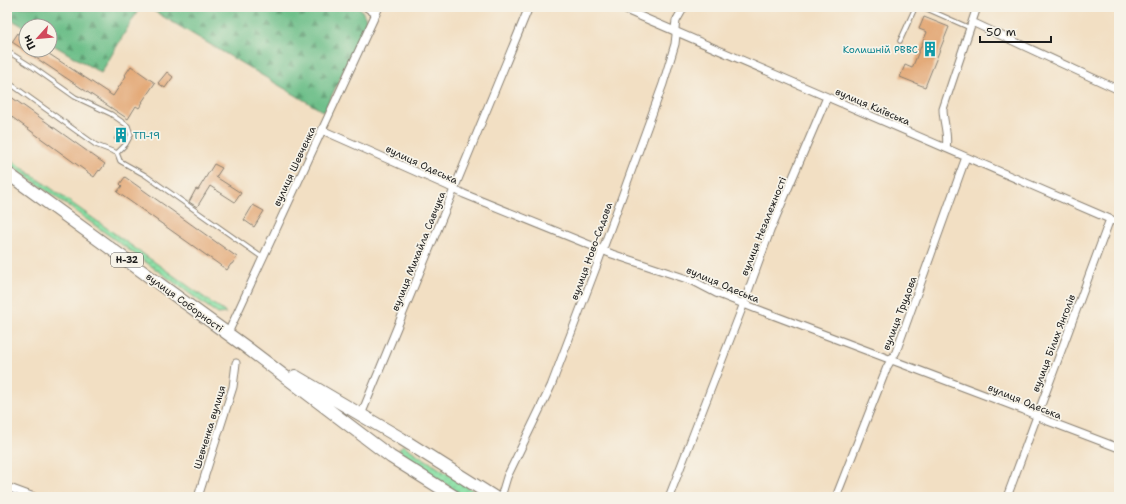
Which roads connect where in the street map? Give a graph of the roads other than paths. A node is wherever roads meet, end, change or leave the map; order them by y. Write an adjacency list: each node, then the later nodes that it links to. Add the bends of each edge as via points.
1 (366, 7): 7 (street)
2 (379, 7): 7 (street, вулиця Шевченка)
3 (529, 7): 20 (street, вулиця Михайла Савчука)
4 (619, 7): 9 (street, вулиця Київська)
5 (684, 7): 9 (street, вулиця Ново-Садова, via 676,21)
6 (977, 7): 8 (street)
7 (376, 14): 15 (street, вулиця Шевченка)
8 (971, 25): 10 (lane, via 919,7 915,8); 13 (street); 16 (street, via 943,109)
9 (675, 32): 14 (street, вулиця Київська); 23 (street, вулиця Ново-Садова, via 675,44 663,84)
10 (900, 41)
11 (7, 51): 17 (lane, via 75,97 111,114 128,126 131,135)
12 (12, 85): 17 (lane, via 96,146)
13 (1119, 90)
14 (827, 97): 16 (street, вулиця Київська); 25 (street, вулиця Незалежності, via 770,231)
15 (322, 130): 20 (street, вулиця Одеська); 24 (street, вулиця Шевченка)
16 (946, 148): 18 (street, вулиця Київська)
17 (116, 153): 24 (lane, via 120,160)
18 (966, 157): 21 (street, вулиця Київська); 28 (street, вулиця Трудова)
19 (7, 173): 26 (main road, вулиця Соборності / Н-32)
20 (454, 189): 23 (street, вулиця Одеська); 30 (street, вулиця Михайла Савчука)
21 (1110, 219): 22 (street, вулиця Київська); 31 (street, вулиця Білих Янголів)
22 (1119, 223)
23 (603, 250): 25 (street, вулиця Одеська, via 693,281); 38 (street, вулиця Ново-Садова, via 551,386 507,476)
24 (263, 258): 26 (street, вулиця Шевченка)
25 (744, 304): 28 (street, вулиця Одеська); 39 (street, вулиця Незалежності)
26 (228, 333): 27 (main road, вулиця Соборності / Н-32)
27 (246, 347): 30 (main road, вулиця Соборності / Н-32); 36 (main road, вулиця Соборності / Н-32, via 391,457)
28 (891, 360): 31 (street, вулиця Одеська); 40 (street, вулиця Трудова)
29 (236, 363): 35 (street, Шевченка вулиця, via 233,387)
30 (361, 415): 37 (main road, вулиця Соборності / Н-32)
31 (1036, 416): 32 (street, вулиця Одеська); 41 (street, вулиця Білих Янголів)
32 (1119, 448)
33 (7, 487): 34 (street)
34 (34, 497)
35 (198, 497)
36 (455, 497)
37 (494, 497)
38 (501, 497)
39 (669, 497)
40 (836, 497)
41 (1007, 497)

